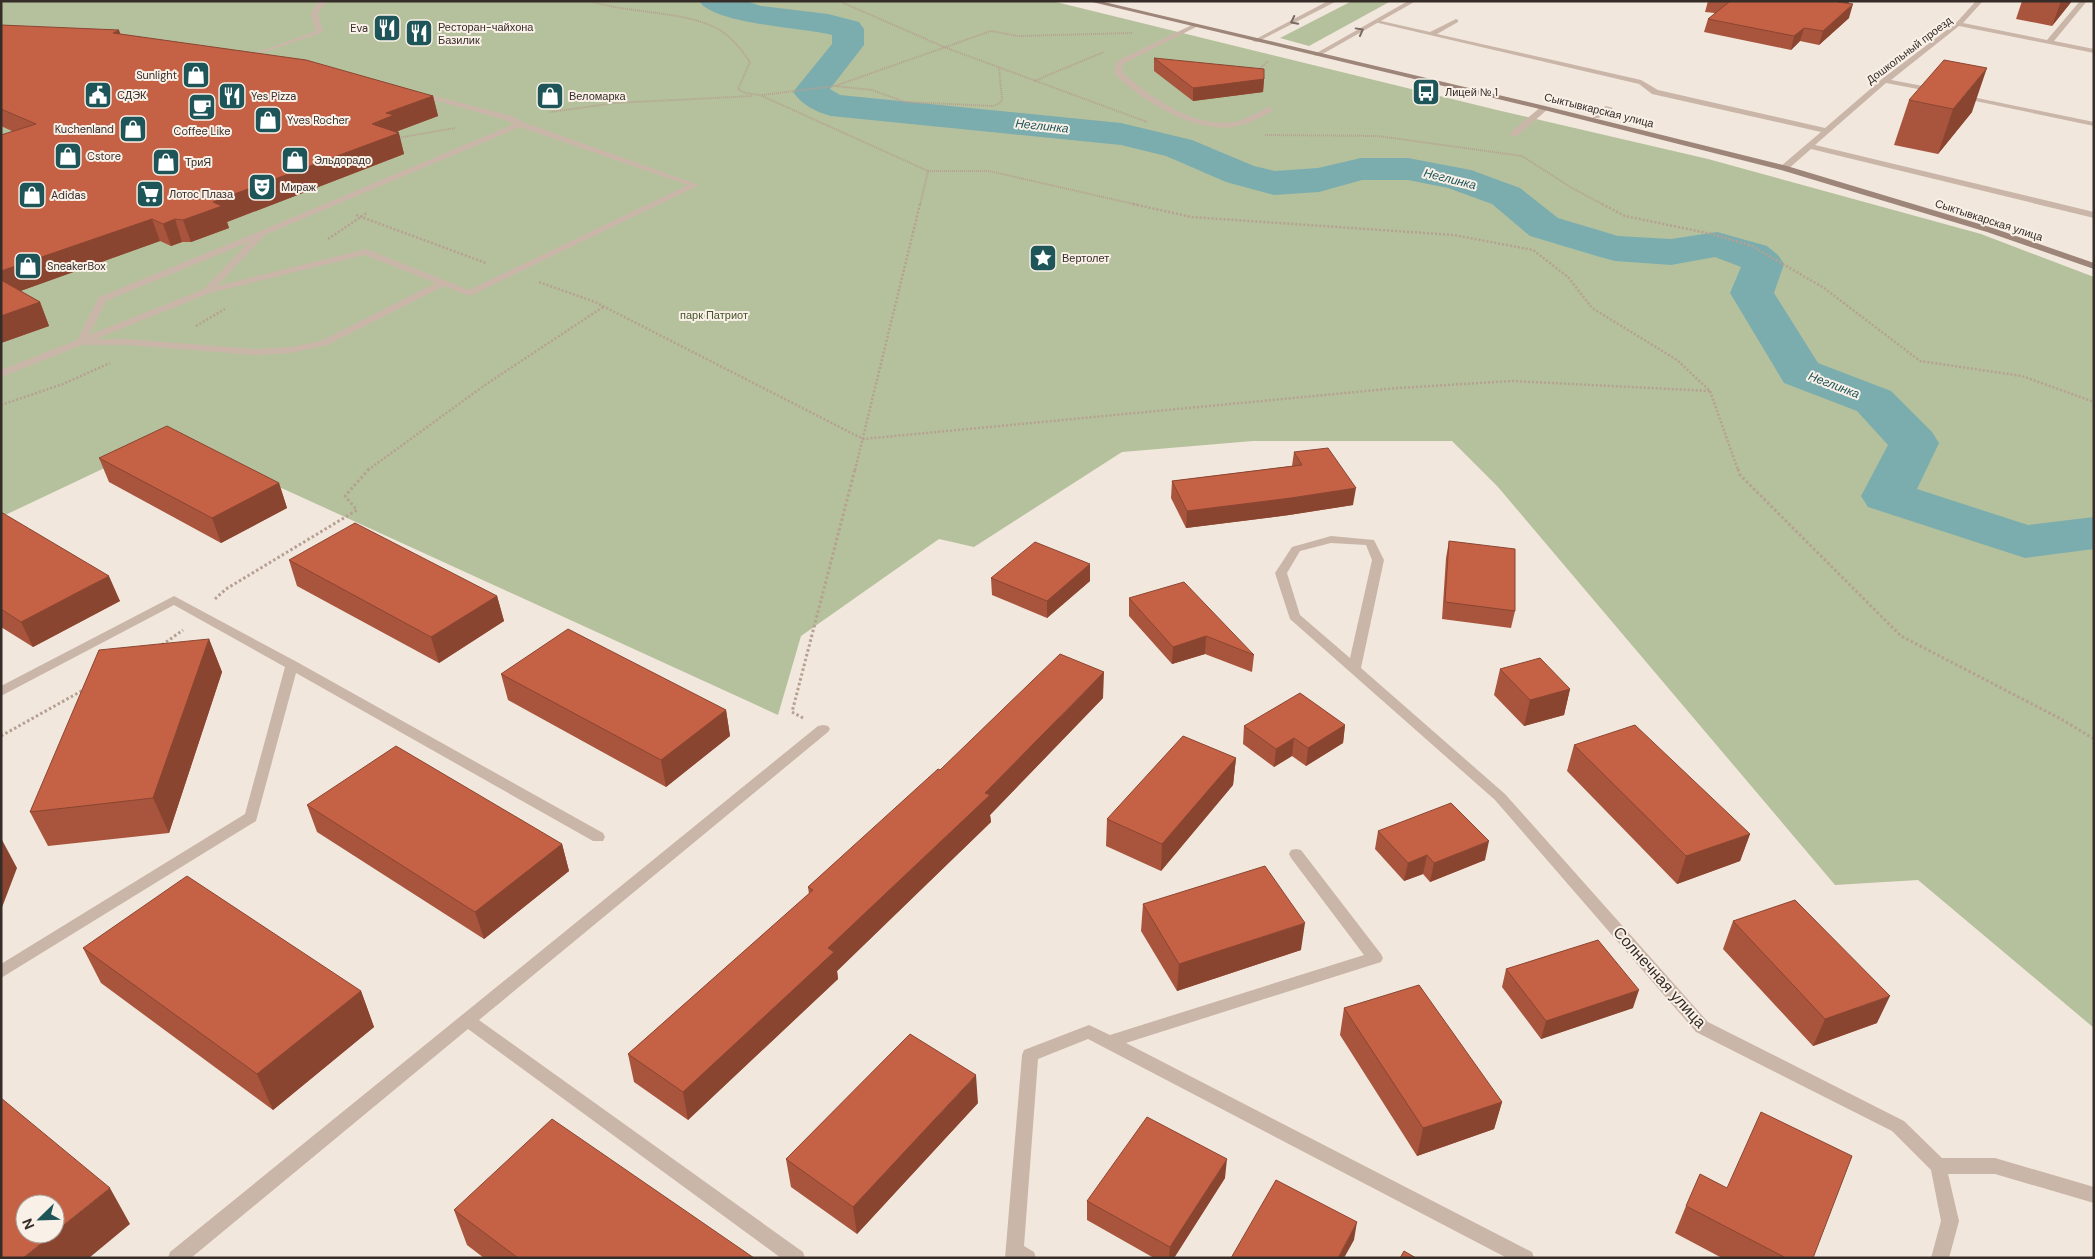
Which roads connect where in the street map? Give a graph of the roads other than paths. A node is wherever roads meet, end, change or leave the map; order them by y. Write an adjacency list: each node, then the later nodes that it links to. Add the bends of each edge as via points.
1 (325, 1): 16 (street, via 314,12 313,19 319,32)
2 (1091, 1): 10 (street, Сыктывкарская улица)
3 (1334, 1): 12 (street, one-way to 12)
4 (1413, 1): 8 (street)
5 (1980, 1): 9 (street)
6 (2084, 1): 13 (street)
7 (1456, 21): 11 (street)
8 (1377, 22): 11 (street); 17 (street, one-way to 8)
9 (1958, 24): 13 (street, Дошкольный проезд); 19 (street, Дошкольный проезд)
10 (1194, 26): 12 (street, Сыктывкарская улица); 25 (street, via 1120,63 1118,73 1160,103 1209,124 1236,125 1260,117)
11 (1431, 34): 29 (street, via 1641,82 1655,92)
12 (1255, 41): 17 (street, Сыктывкарская улица)
13 (2050, 42): 14 (street, Дошкольный проезд)
14 (2094, 50)
15 (244, 54): 16 (street)
16 (254, 55): 18 (street)
17 (1317, 55): 23 (street, Сыктывкарская улица)
18 (272, 59)
19 (1885, 81): 21 (street); 29 (street, Дошкольный проезд)
20 (410, 90): 27 (street)
21 (1942, 92)
22 (1951, 94): 28 (street)
23 (1545, 108): 30 (street); 32 (street, Сыктывкарская улица)
24 (1609, 108): 26 (street)
25 (1269, 109)
26 (1596, 116)
27 (520, 124): 34 (street); 36 (street, via 695,185 469,293)
28 (2094, 124)
29 (1826, 131): 31 (street, Дошкольный проезд)
30 (1514, 134)
31 (1809, 146): 32 (street, Дошкольный проезд); 33 (street)
32 (1784, 168): 35 (street, Сыктывкарская улица, via 1990,230)
33 (2094, 215)
34 (262, 233): 37 (street); 38 (street, via 102,299)
35 (2094, 266)
36 (443, 283): 37 (street, via 366,252); 38 (street, via 324,343 291,350 255,352 127,342)
37 (206, 291): 38 (street)
38 (81, 342): 39 (street)
39 (1, 374)
40 (292, 665): 42 (street, via 174,600); 44 (street); 46 (street, via 251,817)
41 (1354, 668): 41 (street, Солнечная улица, via 1294,616 1281,573 1296,549 1331,539 1370,542 1378,560); 49 (street, Солнечная улица, via 1500,797 1702,1027 1898,1126)
42 (1, 692)
43 (823, 729): 47 (street)
44 (598, 837)
45 (1296, 854): 48 (street, via 1374,958)
46 (1, 972)
47 (469, 1021): 52 (street); 53 (street)
48 (1110, 1042): 51 (street, via 1089,1032 1030,1055); 54 (street)
49 (1939, 1166): 50 (street, via 1995,1166); 55 (street, via 1950,1221)
50 (2094, 1196)
51 (1018, 1255)
52 (176, 1258)
53 (796, 1258)
54 (1525, 1258)
55 (1940, 1258)

